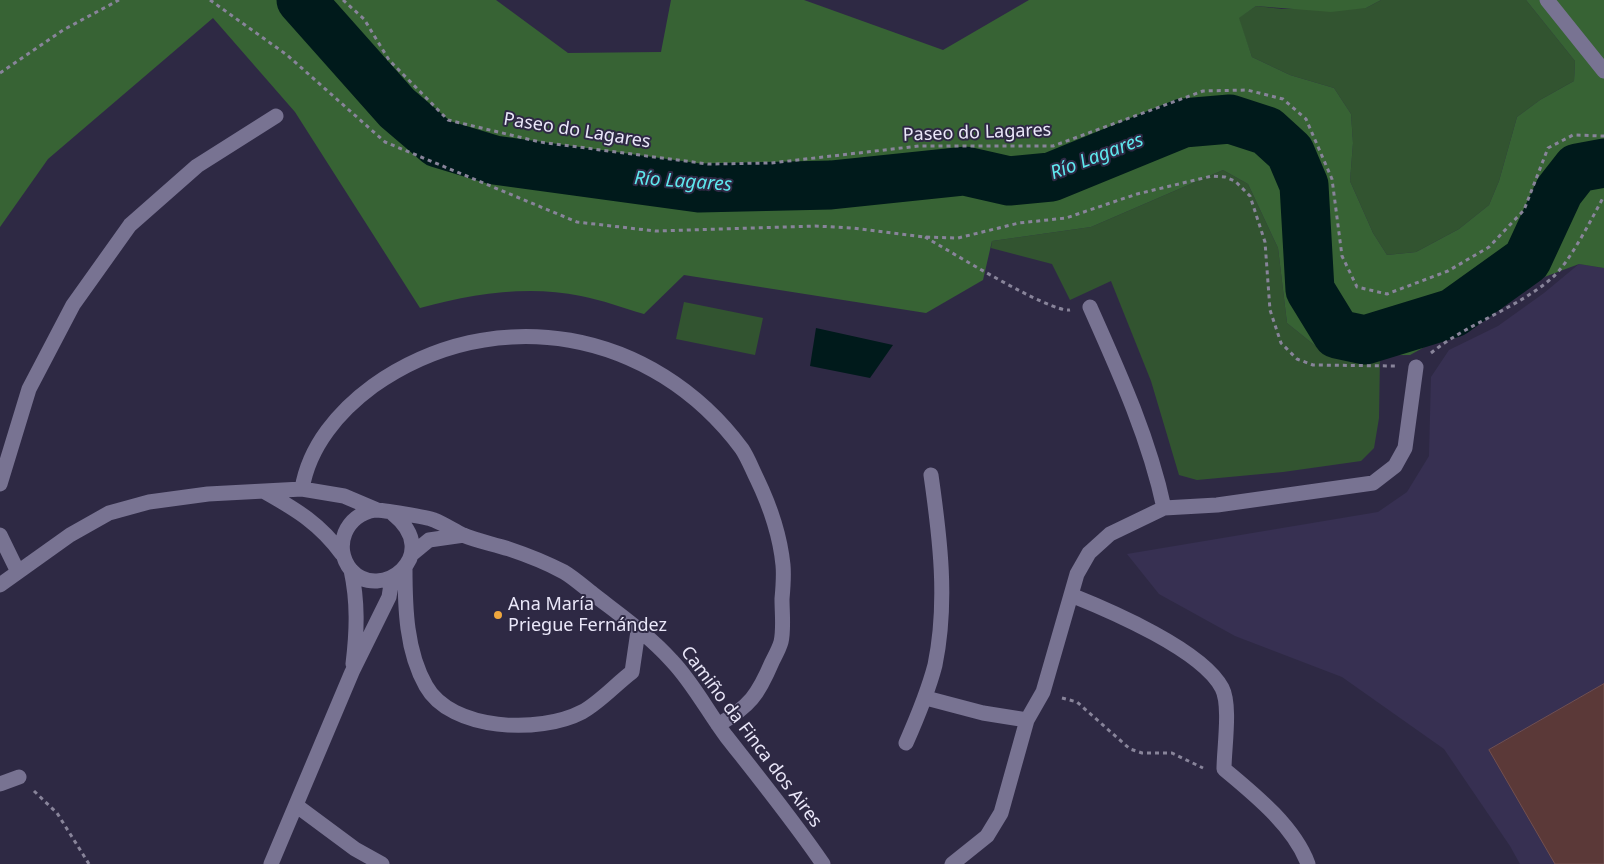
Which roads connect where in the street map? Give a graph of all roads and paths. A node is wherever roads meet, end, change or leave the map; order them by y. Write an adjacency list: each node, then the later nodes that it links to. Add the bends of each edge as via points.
1 (119, 0): 6 (path, via 63,30)
2 (210, 0): 10 (path, via 287,55 385,142 576,222 655,231 815,226)
3 (343, 0): 8 (path, Paseo do Lagares, via 364,19 389,60 448,120 540,142 708,164 771,164 919,146 1053,146 1203,91 1247,90 1283,99 1306,120 1332,179 1342,256 1357,287 1387,294 1448,271 1489,247 1524,210 1548,148 1573,135)
4 (1547, 0): 5 (street)
5 (1604, 71)
6 (0, 73)
7 (276, 116): 14 (street, via 198,166 130,225 73,305 29,389)
8 (1604, 136)
9 (1604, 196): 12 (path, via 1554,277 1434,350)
10 (924, 237): 11 (path, via 1065,311); 12 (path, via 958,238 1019,223 1066,218 1137,194 1212,176 1225,177 1236,181 1250,196 1262,232 1270,310 1280,343 1297,359 1313,365)
11 (1090, 307): 17 (street, via 1120,374 1156,471)
12 (1416, 367): 17 (street, via 1405,448 1395,466 1373,483 1217,505)
13 (930, 475): 33 (street, via 940,537 942,603 935,664)
14 (0, 484)
15 (302, 489): 16 (street); 18 (street, via 344,496); 35 (street, via 311,458 332,422 361,395 398,369 439,350 488,338 549,336 613,350 659,373 705,407 743,450 776,526 783,566 781,642 759,692 735,715)
16 (264, 492): 22 (street, via 299,511 327,533); 26 (street, via 208,494 149,502 109,513 70,535)
17 (1164, 508): 29 (street, via 1110,534 1089,553 1077,574)
18 (377, 510): 19 (street); 22 (street, via 362,514 349,524 342,538)
19 (393, 514): 21 (street, Camiño da Finca dos Aires, via 433,519); 23 (street, via 405,524 412,538)
20 (0, 535): 26 (street)
21 (464, 535): 23 (street, Camiño da Finca dos Aires, via 429,540); 30 (street, Camiño da Finca dos Aires, via 512,550 565,573)
22 (342, 554): 25 (street)
23 (412, 554): 24 (street)
24 (405, 568): 27 (street); 30 (street, via 405,603 412,649 426,687 451,712 493,724 544,725 582,712 632,672)
25 (351, 570): 27 (street, via 363,579 378,581); 31 (street, via 358,625)
26 (18, 572): 28 (street)
27 (392, 578): 31 (street, via 389,597)
28 (0, 585)
29 (1071, 595): 32 (street); 37 (street, via 1178,646 1207,670 1223,689 1226,707)
30 (638, 631): 35 (street, Camiño da Finca dos Aires, via 673,661)
31 (352, 672): 40 (street)
32 (1043, 692): 34 (street); 37 (path, via 1077,702 1130,749 1142,753 1172,753 1204,769)
33 (926, 698): 34 (street, via 983,713); 36 (street)
34 (1027, 720): 45 (street, via 1001,813 987,836)
35 (718, 724): 44 (street, Camiño da Finca dos Aires)
36 (906, 743)
37 (1224, 768): 46 (street, via 1266,804 1304,853)
38 (19, 777): 39 (street); 41 (path, via 57,813)
39 (0, 784)
40 (297, 806): 42 (street); 43 (street, via 355,849)
41 (89, 864)
42 (271, 864)
43 (382, 864)
44 (823, 864)
45 (952, 864)
46 (1308, 864)

